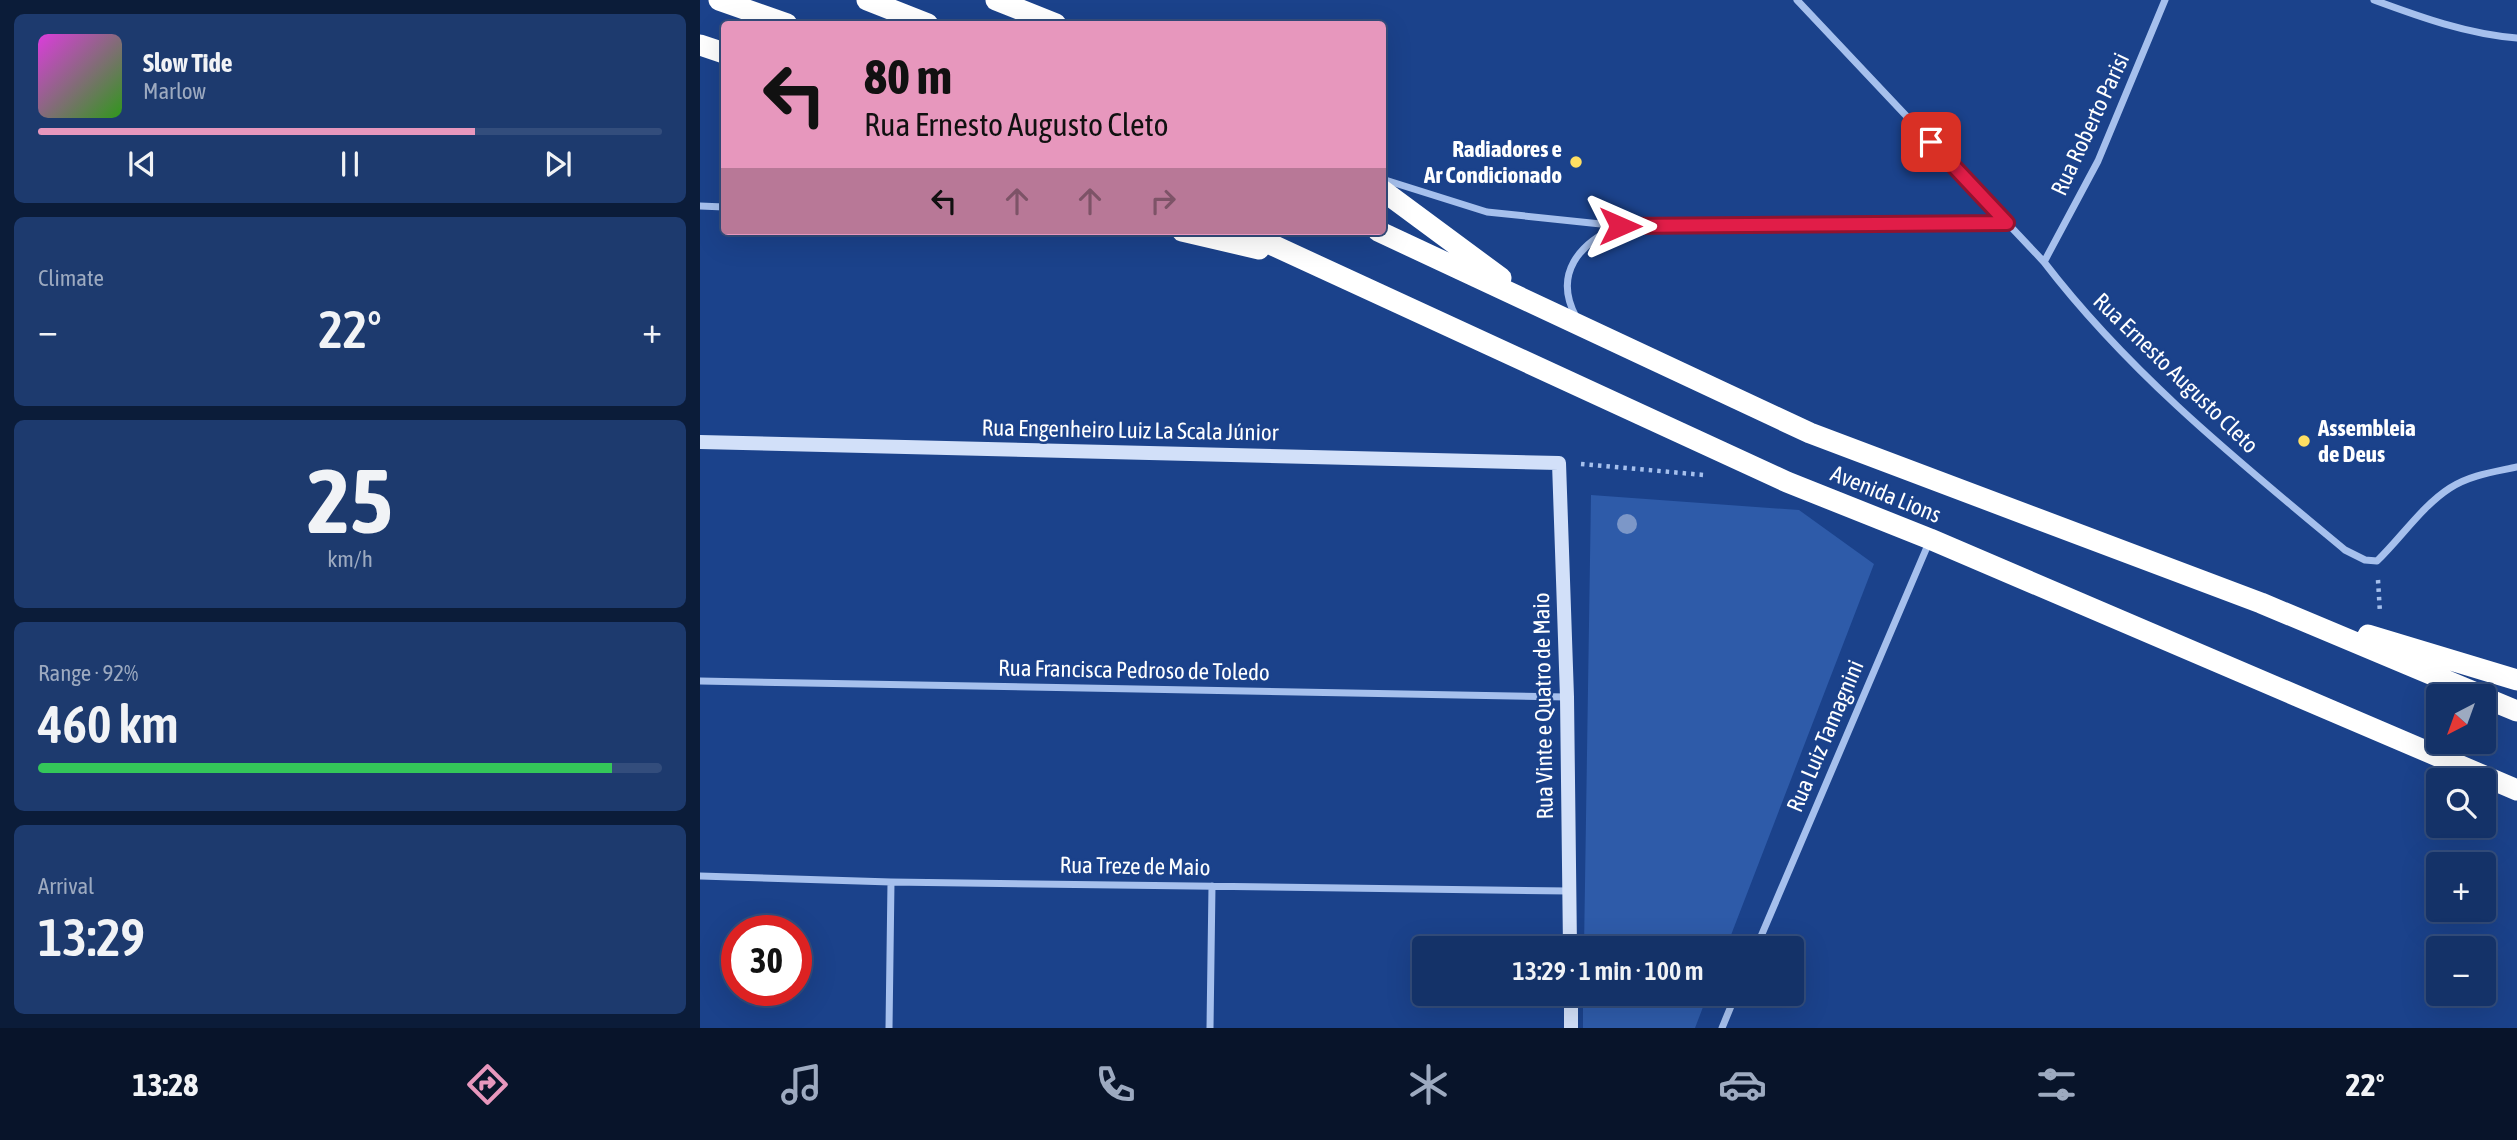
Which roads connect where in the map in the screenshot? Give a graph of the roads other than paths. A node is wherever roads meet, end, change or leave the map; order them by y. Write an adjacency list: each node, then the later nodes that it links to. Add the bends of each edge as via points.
1 (719, 0): 7 (highway)
2 (867, 0): 8 (highway)
3 (996, 0): 9 (highway)
4 (1797, 0): 17 (street, Rua Ernesto Augusto Cleto)
5 (2165, 0): 23 (street, Rua Roberto Parisi, via 2098,160)
6 (2374, 0): 10 (street, via 2426,20)
7 (778, 21)
8 (920, 21)
9 (1048, 21)
10 (2517, 38)
11 (700, 45): 12 (highway)
12 (721, 52)
13 (1386, 180): 18 (street, via 1488,212)
14 (1386, 193): 24 (highway)
15 (700, 206): 16 (street)
16 (721, 206)
17 (2007, 223): 18 (street); 23 (street, Rua Ernesto Augusto Cleto)
18 (1620, 226): 25 (street, via 1589,242 1569,271 1566,292)
19 (1200, 235): 22 (highway)
20 (1251, 235): 22 (highway, Avenida Lions)
21 (1386, 235): 24 (highway, Avenida Lions)
22 (1299, 257): 29 (highway, Avenida Lions, via 1774,477)
23 (2043, 262): 28 (street, Rua Ernesto Augusto Cleto, via 2113,344 2222,448 2345,550 2365,560 2377,561 2449,489)
24 (1533, 302): 25 (highway, Avenida Lions)
25 (1580, 324): 30 (highway, Avenida Lions, via 1810,433)
26 (700, 442): 27 (street, Rua Engenheiro Luiz La Scala Júnior)
27 (1559, 463): 34 (street, Rua Vinte e Quatro de Maio)
28 (2517, 467)
29 (1930, 540): 37 (highway, Avenida Lions); 43 (street, Rua Luiz Tamagnini)
30 (2261, 603): 31 (highway); 33 (highway, Avenida Lions)
31 (2517, 680)
32 (700, 681): 34 (street, Rua Francisca Pedroso de Toledo)
33 (2454, 684)
34 (1567, 697): 41 (street, Rua Vinte e Quatro de Maio)
35 (2496, 702): 36 (highway, Avenida Lions)
36 (2517, 711)
37 (2517, 790)
38 (700, 876): 39 (street, Rua Treze de Maio)
39 (891, 882): 40 (street, Rua Treze de Maio); 46 (street)
40 (1212, 886): 41 (street, Rua Treze de Maio); 47 (street)
41 (1569, 891): 42 (street, Rua Vinte e Quatro de Maio)
42 (1570, 936)
43 (1761, 936)
44 (1571, 1006): 48 (street)
45 (1731, 1006): 49 (street)
46 (889, 1028)
47 (1210, 1028)
48 (1571, 1028)
49 (1722, 1028)

